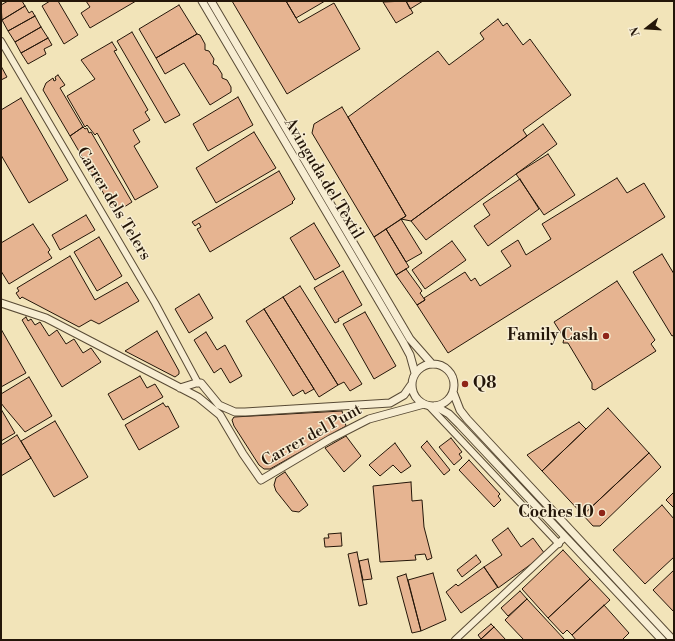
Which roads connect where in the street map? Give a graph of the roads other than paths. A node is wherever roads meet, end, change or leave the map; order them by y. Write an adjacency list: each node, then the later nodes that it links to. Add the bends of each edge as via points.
1 (202, 1): 6 (street, Avinguda del Tèxtil, via 403,342)
2 (211, 1): 5 (street, Avinguda del Tèxtil, via 410,339)
3 (1, 41): 7 (street, Carrer dels Telers, via 155,303)
4 (1, 303): 9 (street, via 46,318)
5 (432, 364): 6 (street, via 422,366); 11 (street, via 441,365 449,372 454,382)
6 (415, 373): 8 (street)
7 (195, 384): 9 (street); 10 (street, via 203,385); 12 (street, via 190,389)
8 (411, 385): 13 (street, via 414,396); 14 (street, via 400,398 384,404)
9 (180, 388): 12 (street)
10 (204, 389): 12 (street, via 202,396); 14 (street, via 219,405)
11 (453, 392): 13 (street, via 446,402); 20 (street, via 460,410 467,419)
12 (194, 396): 15 (street, via 216,411)
13 (429, 406): 15 (street, Carrer del Punt, via 379,415 356,425 261,480); 16 (street, via 449,414); 17 (street)
14 (234, 412): 15 (street, via 228,416)
15 (226, 424)
16 (566, 537): 17 (street); 19 (street)
17 (559, 544): 18 (street)
18 (455, 640)
19 (662, 640)
20 (673, 640)

